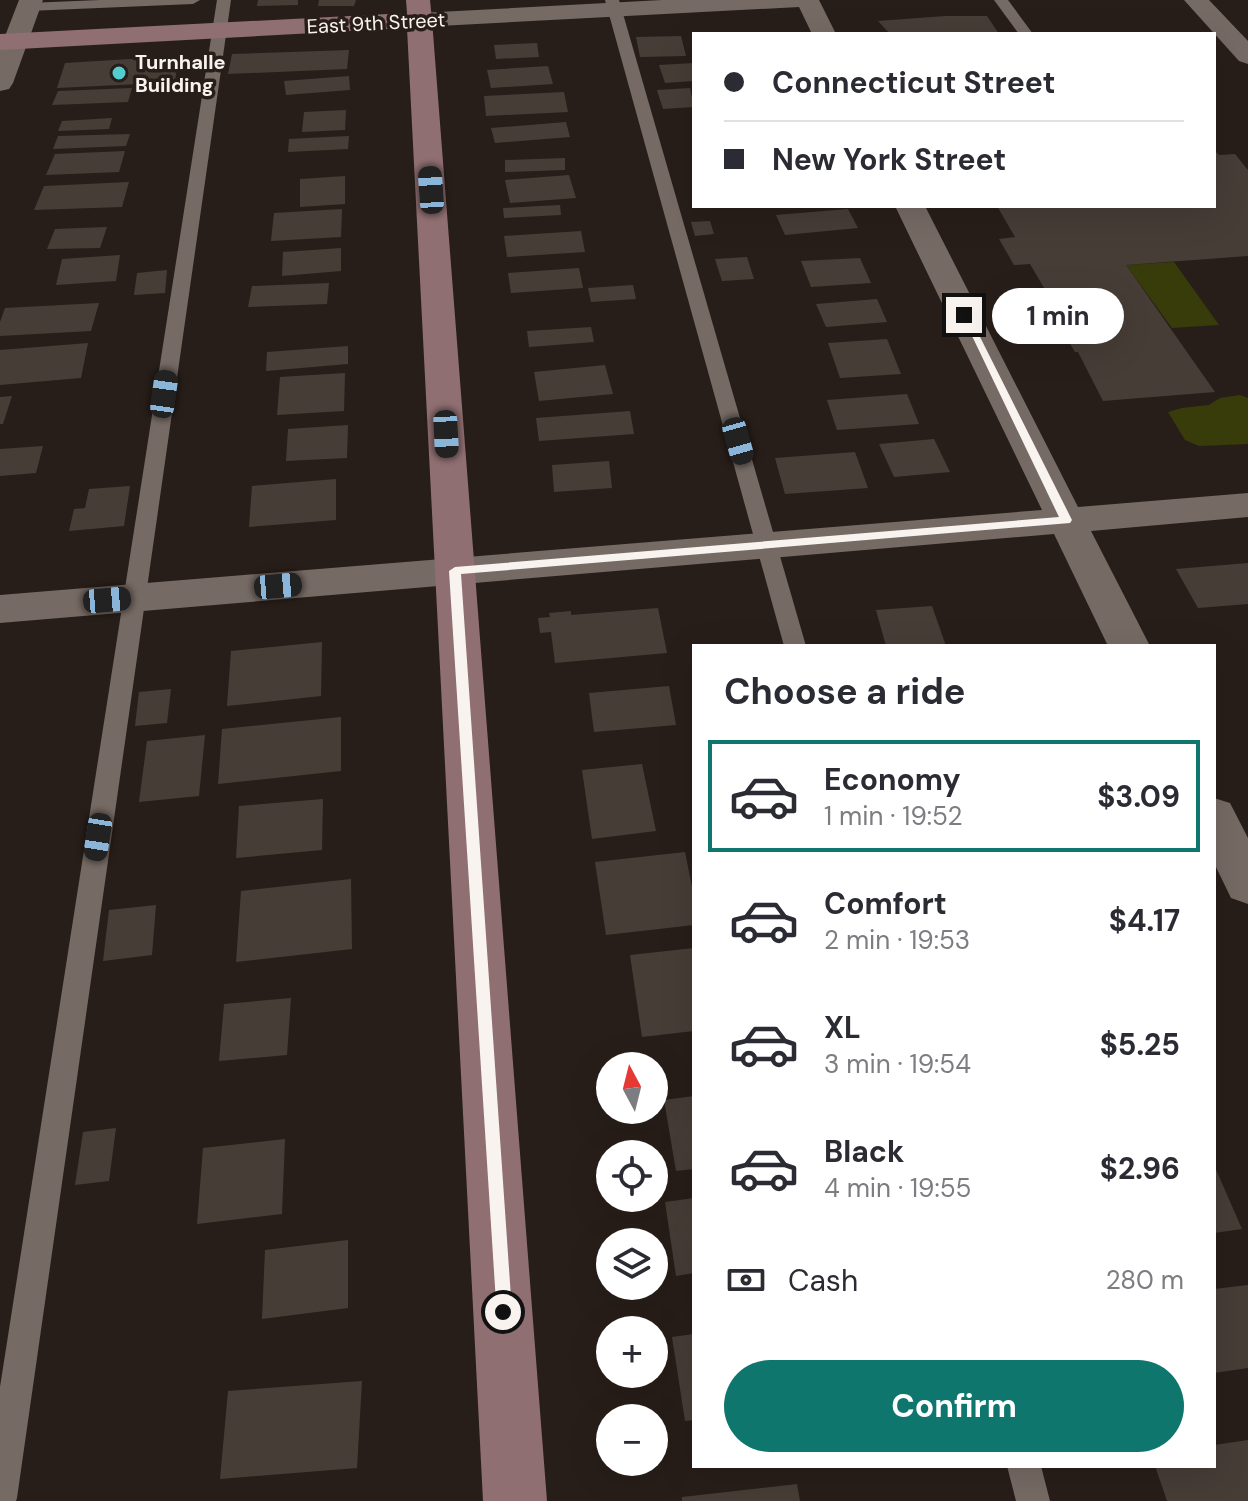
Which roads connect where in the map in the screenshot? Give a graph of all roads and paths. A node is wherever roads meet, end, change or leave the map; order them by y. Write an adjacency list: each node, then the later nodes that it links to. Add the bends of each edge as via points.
1 (193, 0): 7 (lane)
2 (224, 0): 11 (lane)
3 (799, 0): 8 (street, East 9th Street)
4 (807, 0): 12 (street)
5 (1001, 0): 13 (lane)
6 (1196, 0): 15 (street)
7 (29, 4): 14 (street)
8 (613, 5): 9 (street, East 9th Street); 20 (lane)
9 (526, 7): 10 (street, East 9th Street)
10 (419, 10): 11 (street, East 9th Street); 21 (street)
11 (219, 31): 14 (street, East 9th Street); 22 (lane)
12 (823, 32)
13 (1025, 32)
14 (8, 42): 16 (street)
15 (1248, 56)
16 (0, 83)
17 (911, 208): 19 (street)
18 (1248, 505): 19 (street)
19 (1066, 520): 20 (street); 25 (street)
20 (767, 545): 21 (street); 24 (lane)
21 (455, 571): 22 (street); 30 (street)
22 (134, 598): 23 (street); 29 (lane)
23 (0, 609)
24 (794, 644)
25 (1128, 644)
26 (1216, 820): 27 (street)
27 (1248, 884)
28 (1025, 1468): 31 (lane)
29 (0, 1498)
30 (515, 1501)
31 (1033, 1501)

